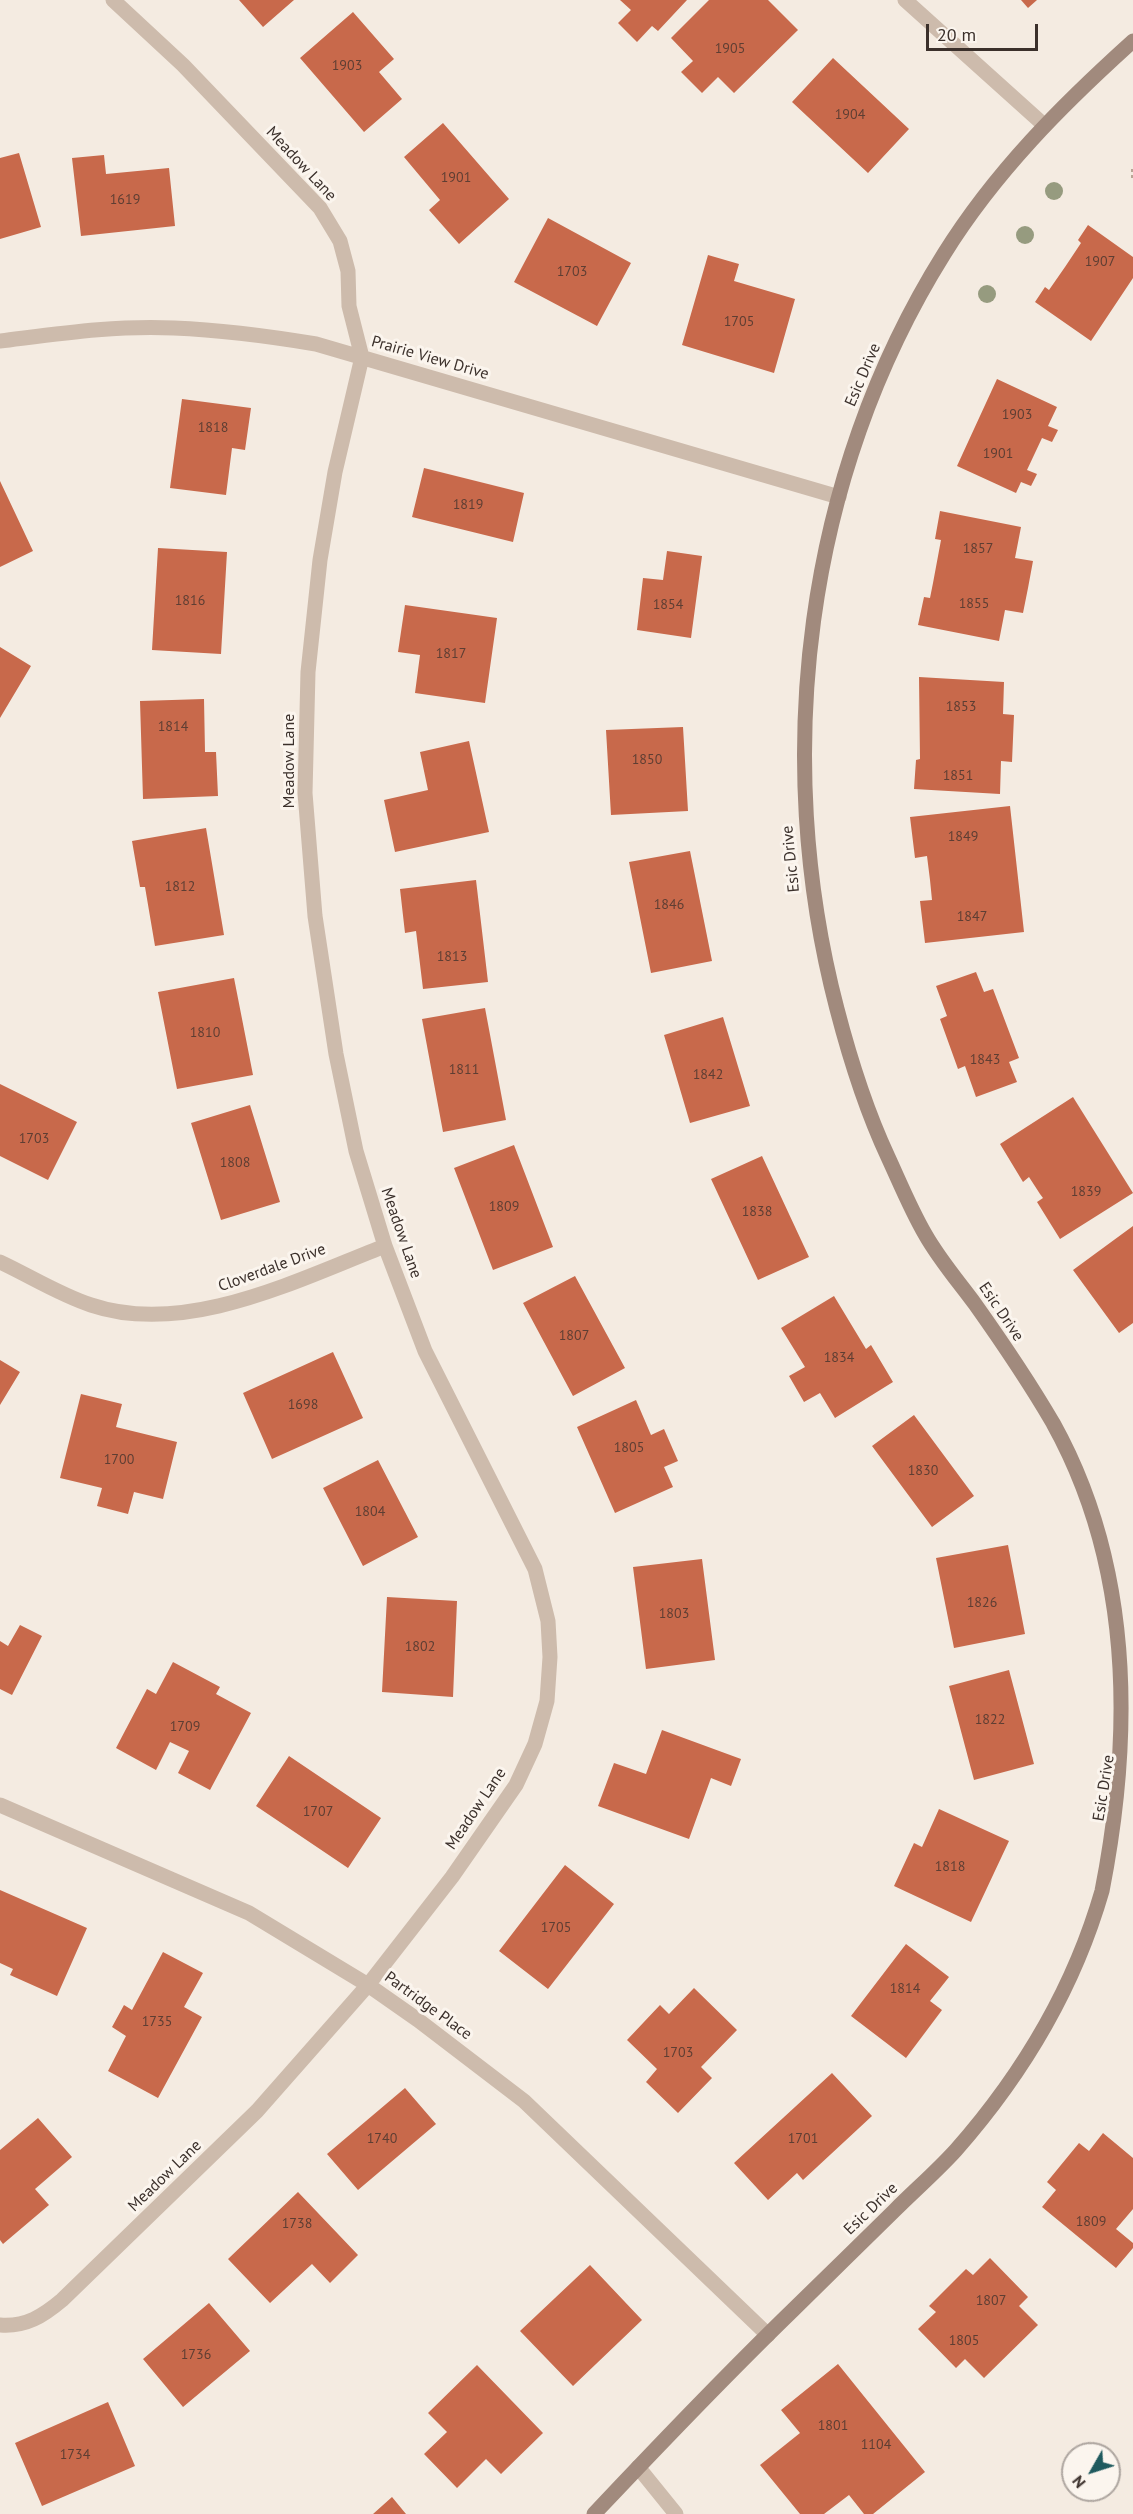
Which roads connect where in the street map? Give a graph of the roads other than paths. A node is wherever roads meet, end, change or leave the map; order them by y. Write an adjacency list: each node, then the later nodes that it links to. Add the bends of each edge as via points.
1 (113, 0): 6 (street, Meadow Lane, via 183,65 320,208 340,241 348,271 349,306)
2 (906, 0): 4 (street)
3 (1133, 41): 4 (street, Esic Drive)
4 (1044, 125): 7 (street, Esic Drive, via 987,192 945,252 904,324 866,412)
5 (0, 341): 6 (street, Prairie View Drive, via 73,332 172,327 248,333 316,344)
6 (363, 357): 7 (street, Prairie View Drive); 8 (street, Meadow Lane, via 335,472 320,560 308,672 305,793 315,916 336,1054 356,1151)
7 (839, 497): 13 (street, Esic Drive, via 813,624 804,722 804,819 810,881 825,963 850,1058 884,1150 927,1238 1050,1418 1094,1507 1119,1590 1129,1657 1130,1724 1124,1791 1102,1890 1077,1962 1043,2031 1001,2095 953,2154)
8 (385, 1246): 9 (street, Cloverdale Drive, via 237,1303 187,1313 130,1313 91,1305); 11 (street, Meadow Lane, via 425,1351 535,1569 548,1621 550,1657 547,1701 535,1744 516,1785 452,1877)
9 (0, 1262)
10 (0, 1805): 11 (street, Partridge Place, via 249,1913)
11 (368, 1985): 12 (street, Meadow Lane, via 257,2111 62,2300 38,2319); 13 (street, Partridge Place, via 524,2101)
12 (0, 2325)
13 (768, 2334): 14 (street, Esic Drive)
14 (638, 2467): 15 (street, Esic Drive); 16 (street)
15 (594, 2514)
16 (675, 2514)

